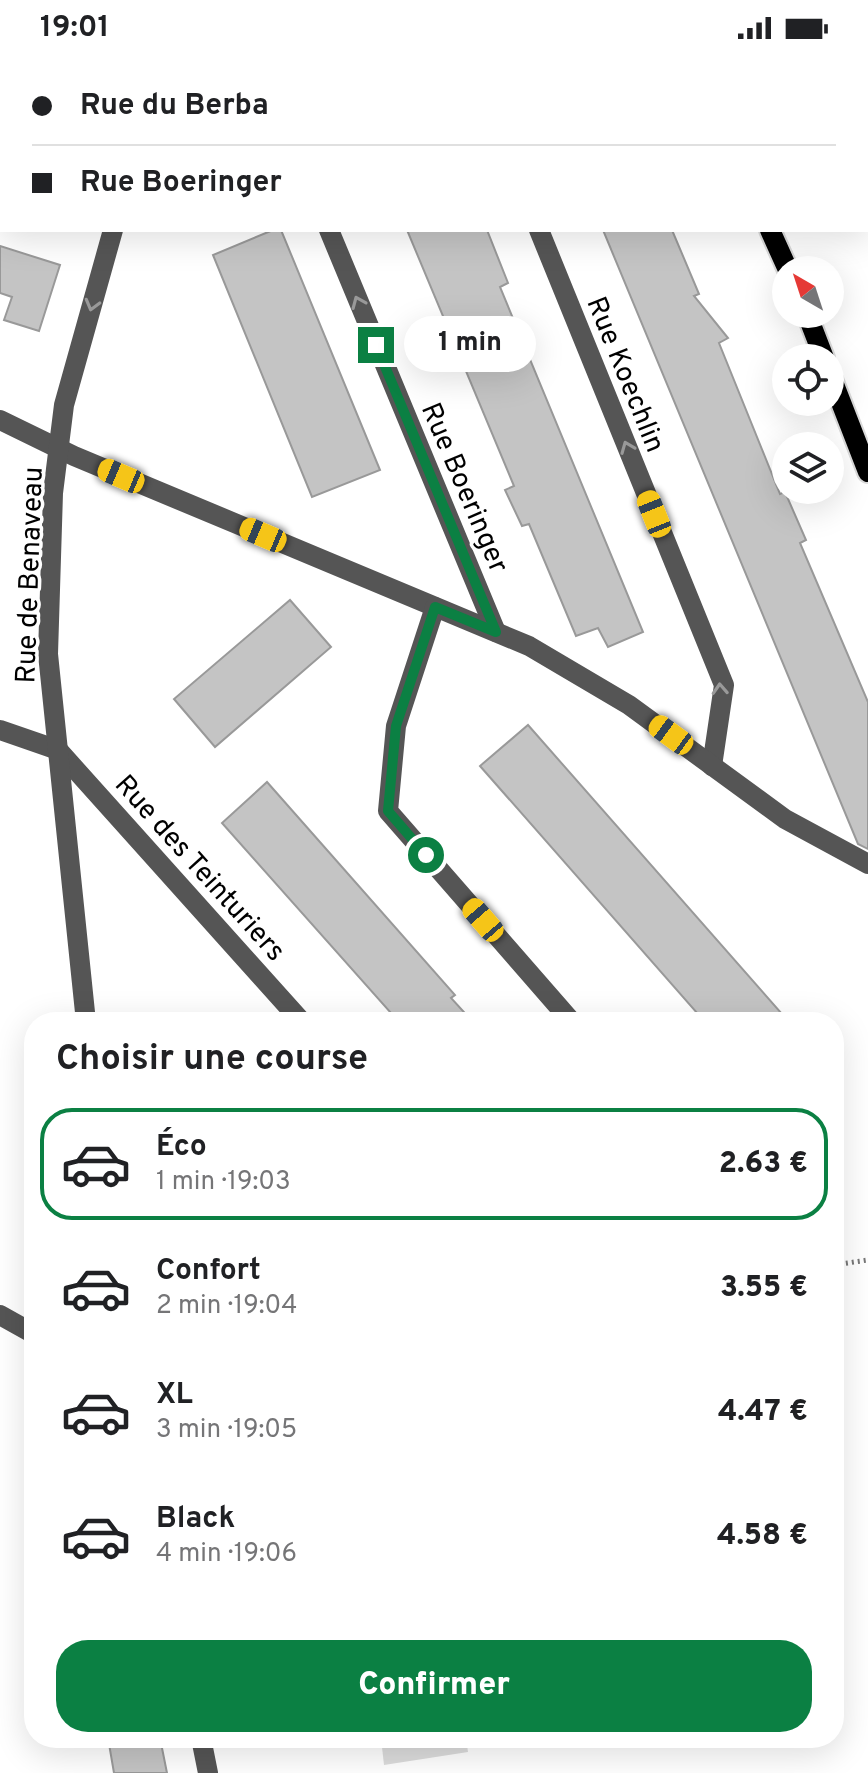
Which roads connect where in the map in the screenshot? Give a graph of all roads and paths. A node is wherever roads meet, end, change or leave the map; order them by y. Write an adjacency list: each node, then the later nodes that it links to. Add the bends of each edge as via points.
1 (112, 232): 8 (street, Rue de Benaveau, one-way to 8, via 64,405)
2 (330, 232): 11 (street, Rue Boeringer, one-way to 2)
3 (540, 232): 14 (street, Rue Koechlin, one-way to 3, via 724,685)
4 (771, 232): 5 (main road)
5 (782, 256)
6 (844, 410): 9 (main road)
7 (0, 420): 8 (street)
8 (60, 450): 10 (street); 13 (street, Rue de Benaveau, via 53,493 48,654)
9 (868, 472)
10 (435, 607): 11 (street); 18 (street, via 396,726 388,811)
11 (496, 632): 14 (street, via 629,705)
12 (0, 730): 13 (street)
13 (58, 750): 16 (street, Rue de Benaveau); 17 (street, Rue des Teinturiers)
14 (712, 766): 15 (street, via 785,819)
15 (868, 864)
16 (85, 1012)
17 (293, 1012)
18 (563, 1012)
19 (868, 1260): 20 (path)
20 (844, 1264)
21 (0, 1315): 22 (street)
22 (24, 1328)
23 (203, 1748): 24 (street)
24 (208, 1773)

